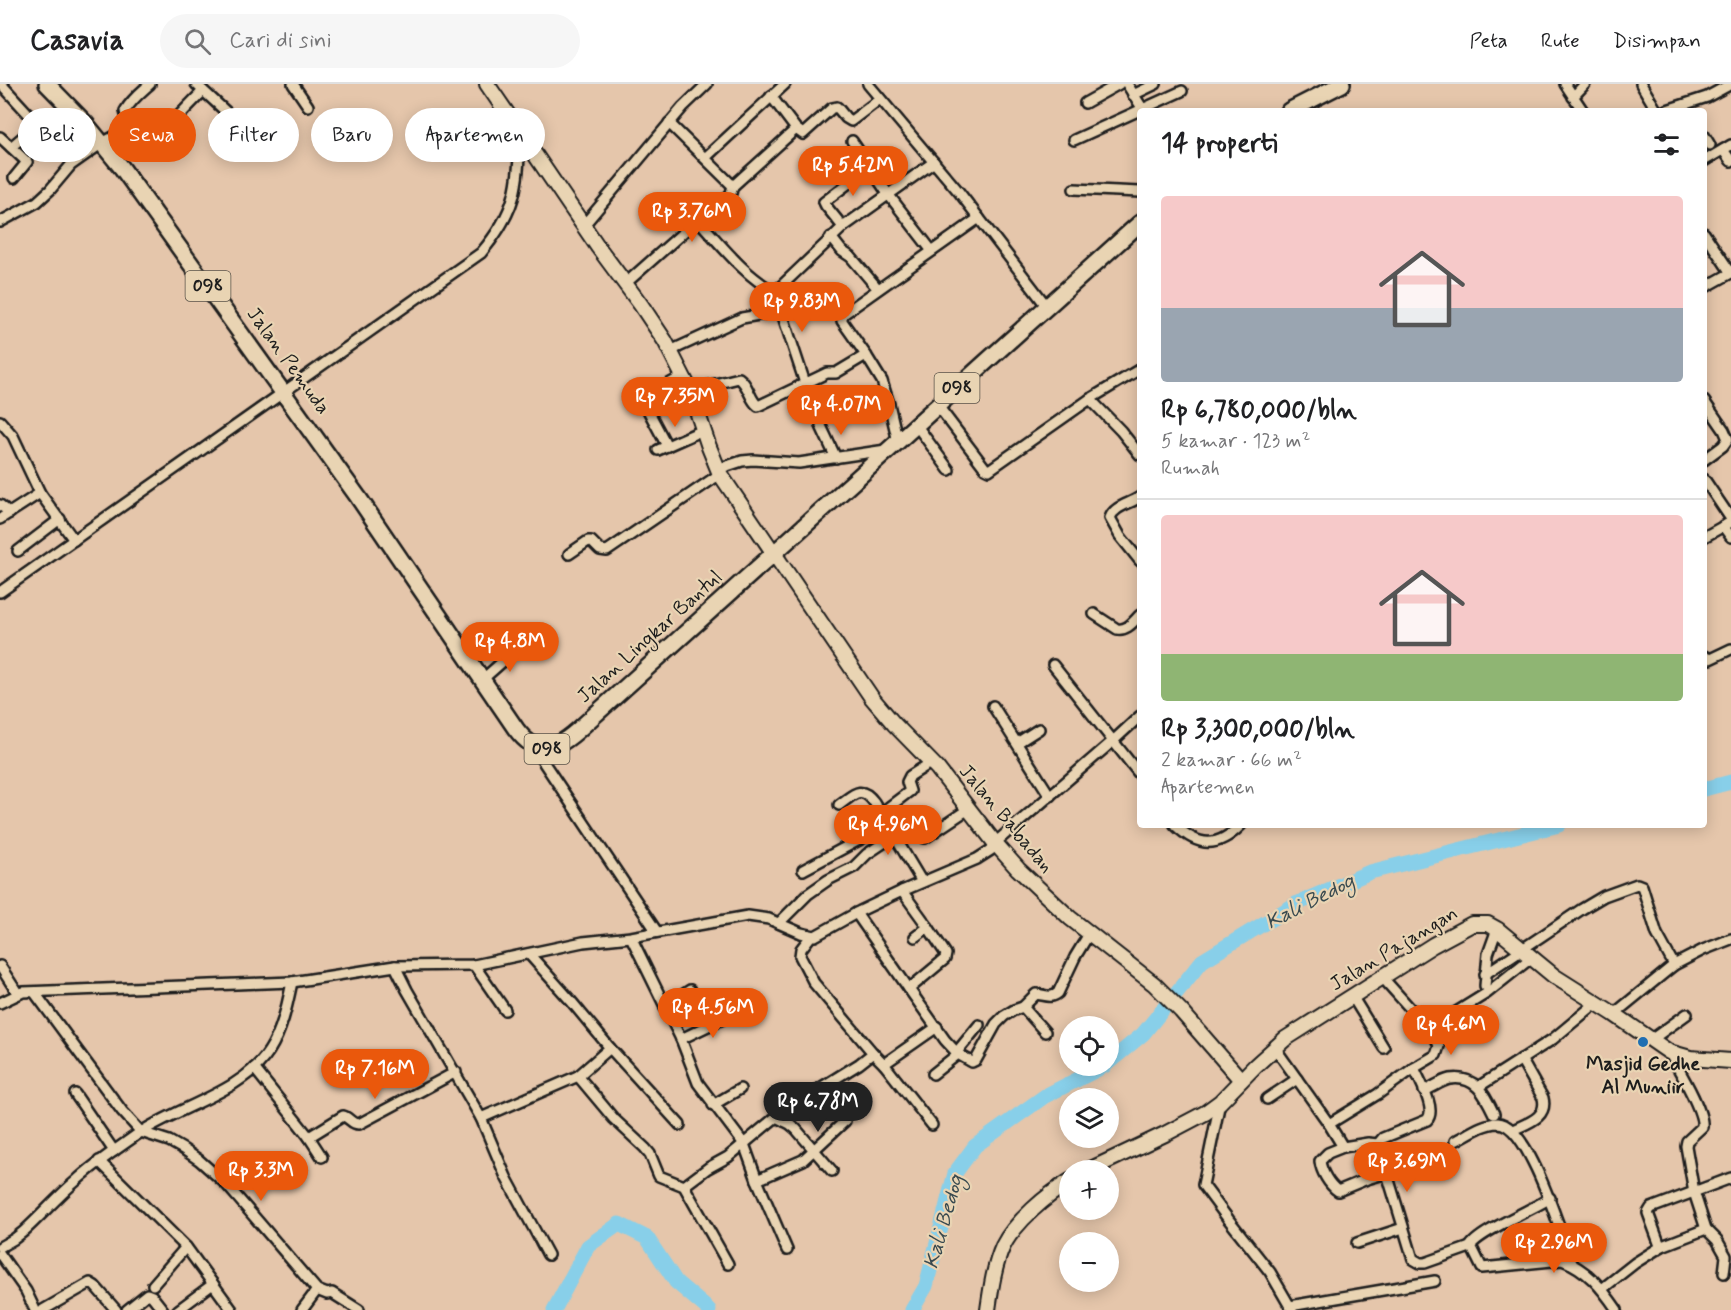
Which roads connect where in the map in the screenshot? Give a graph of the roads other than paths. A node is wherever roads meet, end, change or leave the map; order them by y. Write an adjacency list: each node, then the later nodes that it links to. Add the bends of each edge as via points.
1 (1, 84): 26 (street)
2 (47, 84): 44 (main road, Jalan Pemuda / 098)
3 (150, 84): 44 (street, via 126,108 128,129)
4 (196, 84): 18 (street)
5 (293, 84): 25 (street)
6 (486, 84): 29 (main road, Jalan Babadan)
7 (707, 84): 37 (street)
8 (785, 84): 21 (street)
9 (868, 84): 23 (street)
10 (1119, 84): 24 (street)
11 (1127, 84): 20 (street)
12 (1156, 84): 20 (street)
13 (1342, 84): 32 (main road)
14 (1565, 84): 22 (street)
15 (1585, 84): 22 (street)
16 (1641, 84): 34 (street)
17 (1731, 84): 35 (street)
18 (203, 91): 27 (street); 28 (street)
19 (1182, 91): 31 (street)
20 (1133, 95): 30 (street)
21 (771, 96): 38 (street); 48 (street)
22 (1573, 97): 33 (street)
23 (880, 99): 38 (street, via 851,121 834,107 805,134); 53 (street)
24 (1085, 103)
25 (308, 106)
26 (23, 108)
27 (186, 108)
28 (222, 108)
29 (503, 108)
30 (1142, 108)
31 (1147, 108)
32 (1295, 108)
33 (1581, 108)
34 (1655, 108)
35 (1688, 108)
36 (1137, 113): 40 (street)
37 (669, 123): 48 (street); 63 (street)
38 (796, 129): 56 (street)
39 (0, 137): 46 (street)
40 (1074, 140)
41 (1707, 140): 45 (street)
42 (18, 141): 46 (street)
43 (852, 141): 54 (street)
44 (102, 143): 62 (street, via 70,167 42,198); 82 (main road, Jalan Pemuda / 098)
45 (1710, 145)
46 (11, 147): 55 (street, via 27,162)
47 (1727, 147): 49 (street); 50 (street)
48 (705, 158): 56 (street)
49 (1707, 160)
50 (1731, 161)
51 (519, 162): 82 (street, via 508,214 481,253)
52 (541, 162): 63 (main road, Jalan Babadan)
53 (934, 162): 59 (street); 60 (street)
54 (870, 167): 59 (street); 65 (street, via 824,202)
55 (14, 178)
56 (733, 186): 61 (street, via 729,196)
57 (1074, 189): 58 (street)
58 (1137, 192)
59 (888, 194): 65 (street); 68 (street)
60 (979, 218): 68 (street); 74 (street)
61 (699, 221): 70 (street); 73 (street, via 752,276)
62 (0, 222)
63 (584, 225): 70 (main road, Jalan Babadan)
64 (1137, 226): 74 (main road, 098)
65 (843, 227): 66 (street)
66 (831, 237): 72 (street); 73 (street)
67 (1707, 237): 69 (street)
68 (932, 251): 72 (street)
69 (1731, 273): 71 (street)
70 (625, 284): 76 (main road, Jalan Babadan)
71 (1707, 286)
72 (878, 289): 77 (street, via 841,318)
73 (775, 292): 75 (street)
74 (1048, 308): 85 (main road, 098)
75 (781, 311): 76 (street, via 735,320); 80 (street)
76 (670, 351): 79 (main road, Jalan Babadan)
77 (866, 355): 80 (street, via 836,373); 90 (street, via 886,390)
78 (1137, 371): 83 (street)
79 (683, 375): 81 (main road, Jalan Babadan); 89 (street, via 642,399 662,448)
80 (805, 383): 81 (street, via 758,406 740,378)
81 (690, 390): 89 (main road, Jalan Babadan)
82 (284, 392): 106 (street); 118 (main road, Jalan Pemuda / 098)
83 (1090, 399): 85 (street, via 988,470); 91 (street)
84 (1707, 405): 93 (street, via 1728,439)
85 (938, 406): 88 (main road, 098)
86 (0, 421): 97 (street, via 17,442)
87 (821, 426): 92 (street)
88 (917, 426): 90 (main road, 098); 94 (street)
89 (703, 430): 95 (main road, Jalan Babadan)
90 (894, 446): 92 (street); 109 (main road, 098)
91 (1137, 451)
92 (836, 458): 95 (street, via 790,464 742,461)
93 (1707, 458)
94 (949, 470)
95 (719, 472): 108 (street, via 607,551 588,541); 109 (main road, Jalan Babadan)
96 (1707, 484): 103 (street)
97 (40, 493): 100 (street); 102 (street)
98 (1137, 499): 110 (street, via 1115,510 1110,518)
99 (0, 505): 100 (street)
100 (10, 513): 101 (street)
101 (0, 519)
102 (60, 519): 106 (street); 107 (street)
103 (1728, 522): 104 (street); 105 (street)
104 (1707, 535)
105 (1731, 537)
106 (74, 540): 111 (street)
107 (18, 551)
108 (569, 554)
109 (774, 554): 125 (main road, Jalan Lingkar Bantul / 098, via 577,731); 126 (main road, Jalan Babadan, via 872,698)
110 (1137, 557)
111 (0, 592)
112 (1094, 614): 113 (street, via 1121,630)
113 (1137, 618)
114 (519, 647): 118 (street)
115 (1731, 649): 116 (street)
116 (1707, 657)
117 (1053, 665): 122 (street)
118 (483, 679): 124 (main road, 098, via 516,729)
119 (993, 706): 123 (street)
120 (1137, 719): 122 (street)
121 (1039, 729): 123 (street)
122 (1113, 741): 128 (street); 129 (street)
123 (1017, 743): 129 (street)
124 (532, 745): 125 (main road, 098); 127 (street)
125 (550, 748): 127 (street)
126 (932, 762): 131 (main road, Jalan Babadan); 132 (street, via 910,776 910,791)
127 (549, 770): 146 (street)
128 (1137, 771)
129 (1050, 796): 138 (street)
130 (839, 805): 132 (street, via 857,792 864,792)
131 (970, 808): 137 (street); 138 (main road, Jalan Babadan)
132 (881, 813): 133 (street)
133 (887, 825): 136 (street); 139 (street)
134 (1179, 828): 135 (street, via 1205,843 1221,841)
135 (1237, 828)
136 (894, 836): 140 (street); 143 (street, via 854,867 808,894)
137 (925, 838)
138 (995, 843): 140 (street, via 977,859); 147 (main road, Jalan Babadan, via 1030,882)
139 (804, 870)
140 (922, 882): 141 (street)
141 (902, 891): 142 (street); 144 (street)
142 (856, 913): 148 (street); 162 (street)
143 (779, 922): 146 (street, via 748,916); 148 (street)
144 (928, 927): 150 (street); 162 (street, via 945,958)
145 (1497, 929): 153 (main road); 158 (street); 159 (main road, Jalan Pajangan, via 1482,923 1467,926)
146 (657, 932): 149 (street)
147 (1089, 934): 170 (street, via 1058,993 1049,997 1036,994); 196 (main road, Jalan Babadan, via 1154,984)
148 (811, 936): 185 (street, via 800,956 814,982)
149 (631, 937): 152 (street); 169 (street)
150 (915, 937)
151 (1731, 939): 155 (street)
152 (529, 954): 154 (street); 181 (street)
153 (1526, 954): 155 (street, via 1536,939 1589,905 1637,884 1642,886 1657,934); 158 (street); 168 (main road); 177 (street, via 1486,993)
154 (474, 965): 157 (street); 171 (street)
155 (1674, 965): 173 (street)
156 (0, 966): 165 (street)
157 (395, 966): 160 (street); 192 (street)
158 (1485, 974): 161 (street)
159 (1382, 977): 166 (main road, Jalan Pajangan); 177 (street)
160 (292, 982): 164 (street); 190 (street, via 277,1036)
161 (1485, 987)
162 (909, 988): 176 (street)
163 (690, 990): 169 (street)
164 (35, 993): 165 (street); 212 (street)
165 (18, 994): 167 (street)
166 (1352, 996): 182 (main road, Jalan Pajangan); 183 (street)
167 (0, 1003)
168 (1596, 1003): 173 (main road); 187 (street, via 1553,1039)
169 (665, 1007): 179 (street)
170 (1023, 1007): 178 (street); 186 (street, via 996,1024 976,1060 972,1062)
171 (505, 1010)
172 (733, 1014): 179 (street)
173 (1614, 1014): 180 (main road)
174 (1687, 1014): 180 (street)
175 (979, 1025): 186 (street)
176 (937, 1027): 186 (street); 189 (street)
177 (1429, 1029): 191 (street, via 1438,1040 1438,1051)
178 (1046, 1032)
179 (681, 1040): 203 (street, via 698,1083)
180 (1651, 1040): 184 (main road)
181 (610, 1048): 194 (street); 209 (street)
182 (1275, 1048): 195 (street); 196 (main road, Jalan Pajangan)
183 (1384, 1048)
184 (1669, 1052): 188 (main road); 229 (street, via 1703,1123 1686,1146)
185 (873, 1053): 189 (street); 206 (street, via 817,1090)
186 (957, 1053): 193 (street)
187 (1521, 1059): 197 (street); 211 (street, via 1545,1106 1536,1118)
188 (1731, 1061)
189 (884, 1064): 210 (street)
190 (254, 1068): 212 (street); 213 (street)
191 (1414, 1068): 199 (street); 208 (street)
192 (456, 1072): 205 (street); 213 (street, via 359,1124 343,1116)
193 (933, 1074)
194 (578, 1076): 205 (street); 227 (street, via 650,1154 659,1176)
195 (1297, 1079): 201 (street); 208 (street)
196 (1241, 1080): 202 (main road, Jalan Pajangan)
197 (1478, 1087): 199 (street, via 1467,1080 1450,1079); 204 (street)
198 (740, 1089): 203 (street)
199 (1424, 1091): 216 (street, via 1431,1112 1428,1119 1383,1138)
200 (75, 1094): 219 (street)
201 (1267, 1099)
202 (1220, 1102): 221 (main road, Jalan Pajangan); 250 (street, via 1203,1185 1270,1272)
203 (713, 1105): 215 (street)
204 (1494, 1114)
205 (481, 1118): 240 (street, via 506,1177)
206 (784, 1121): 215 (street, via 773,1119); 218 (street)
207 (845, 1121): 218 (street)
208 (1329, 1124): 217 (street)
209 (680, 1125)
210 (932, 1125)
211 (1513, 1130): 214 (street, via 1498,1123 1488,1124); 230 (street)
212 (141, 1132): 219 (street); 249 (street, via 183,1149 221,1179)
213 (309, 1137): 220 (street)
214 (1455, 1141)
215 (744, 1144): 226 (street); 227 (street)
216 (1378, 1144): 217 (street); 224 (street)
217 (1343, 1147): 224 (street, via 1320,1161 1337,1190)
218 (814, 1149): 223 (street); 226 (street, via 796,1164)
219 (114, 1151): 222 (street)
220 (322, 1157)
221 (1110, 1160)
222 (99, 1161): 235 (street, via 23,1232); 236 (street)
223 (832, 1171)
224 (1387, 1173): 231 (street)
225 (1731, 1178): 229 (street)
226 (757, 1180): 238 (street)
227 (684, 1186): 243 (street)
228 (1059, 1190): 260 (main road, via 1033,1210 1006,1240)
229 (1694, 1192): 232 (street); 234 (street, via 1651,1208 1648,1213)
230 (1550, 1198): 237 (street, via 1487,1232); 242 (street)
231 (1403, 1228): 233 (street); 237 (street, via 1413,1259 1420,1263)
232 (1707, 1229): 234 (street); 241 (street)
233 (1357, 1243)
234 (1662, 1246): 248 (street)
235 (0, 1247)
236 (186, 1247): 246 (street); 247 (street)
237 (1470, 1247): 242 (street, via 1482,1268 1562,1260)
238 (787, 1250)
239 (0, 1254): 251 (street)
240 (548, 1255)
241 (1729, 1255): 244 (street)
242 (1572, 1263): 248 (street)
243 (728, 1264)
244 (1724, 1273)
245 (1435, 1281): 250 (street)
246 (213, 1284): 256 (street); 257 (street)
247 (153, 1285)
248 (1602, 1289): 261 (street)
249 (317, 1290): 258 (street); 259 (street, via 332,1293)
250 (1291, 1308)
251 (35, 1310)
252 (43, 1310): 253 (street, via 90,1283)
253 (116, 1310)
254 (127, 1310): 255 (street, via 149,1294)
255 (163, 1310)
256 (178, 1310)
257 (232, 1310)
258 (302, 1310)
259 (359, 1310)
260 (988, 1310)
261 (1617, 1310)

